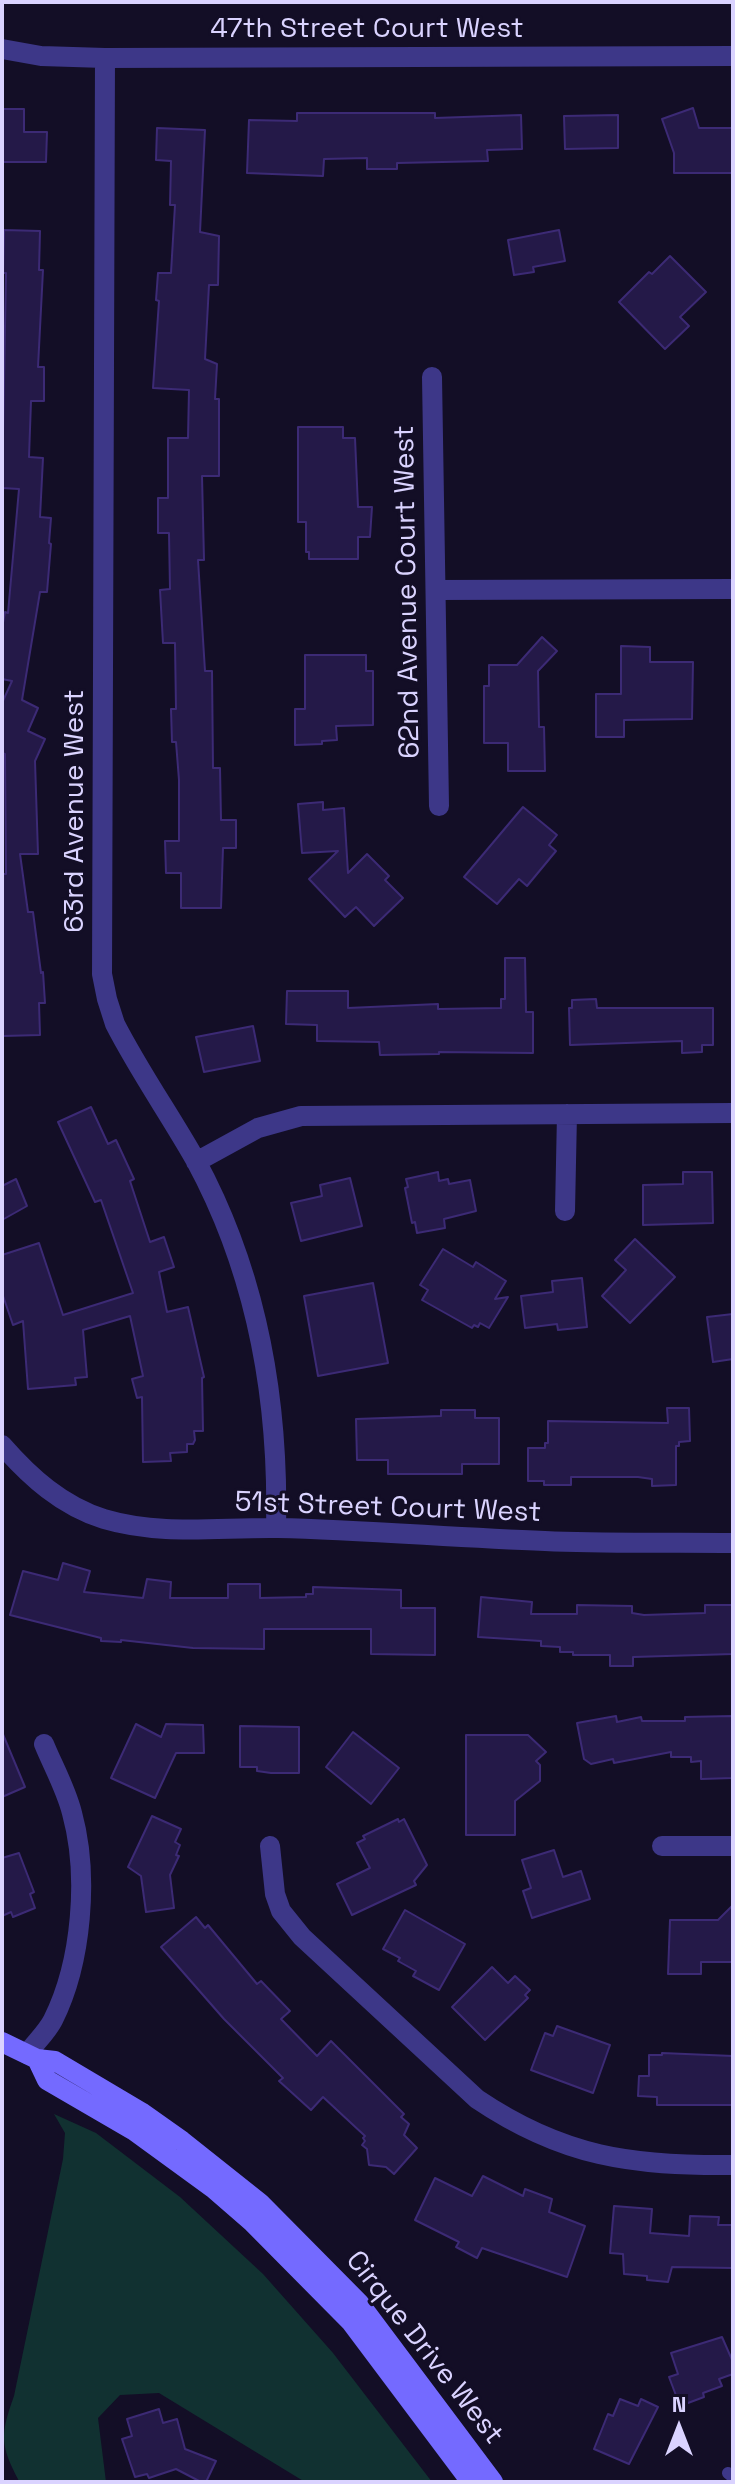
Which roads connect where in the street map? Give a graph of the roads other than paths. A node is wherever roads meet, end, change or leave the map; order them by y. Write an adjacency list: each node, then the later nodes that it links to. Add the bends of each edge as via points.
1 (2, 49): 3 (street, 47th Street Court West)
2 (733, 56): 3 (street, 47th Street Court West)
3 (105, 58): 10 (street, 63rd Avenue West, via 102,974 115,1024)
4 (432, 377): 6 (street, 62nd Avenue Court West)
5 (733, 589): 6 (street)
6 (436, 590): 7 (street, 62nd Avenue Court West)
7 (439, 806)
8 (733, 1113): 9 (street)
9 (567, 1114): 10 (street, via 301,1116 258,1128); 11 (street)
10 (196, 1162): 13 (street, 63rd Avenue West, via 234,1247 260,1335 275,1427)
11 (565, 1211)
12 (2, 1445): 13 (street, 51st Street Court West, via 49,1491 99,1518 162,1531)
13 (276, 1528): 14 (street, 51st Street Court West, via 549,1542)
14 (733, 1543)
15 (44, 1744): 20 (street, via 79,1839 78,1936 53,2021)
16 (270, 1846): 21 (street, via 281,1911 302,1937 477,2099 507,2119 575,2149 641,2163)
17 (662, 1846): 18 (street)
18 (733, 1846)
19 (2, 2042): 20 (main road, Cirque Drive West)
20 (32, 2057): 22 (main road, Cirque Drive West, via 47,2080 174,2159 263,2233 351,2322); 23 (main road, Cirque Drive West, via 55,2061 141,2112 260,2203 359,2303)
21 (733, 2165)
22 (471, 2482)
23 (493, 2482)

